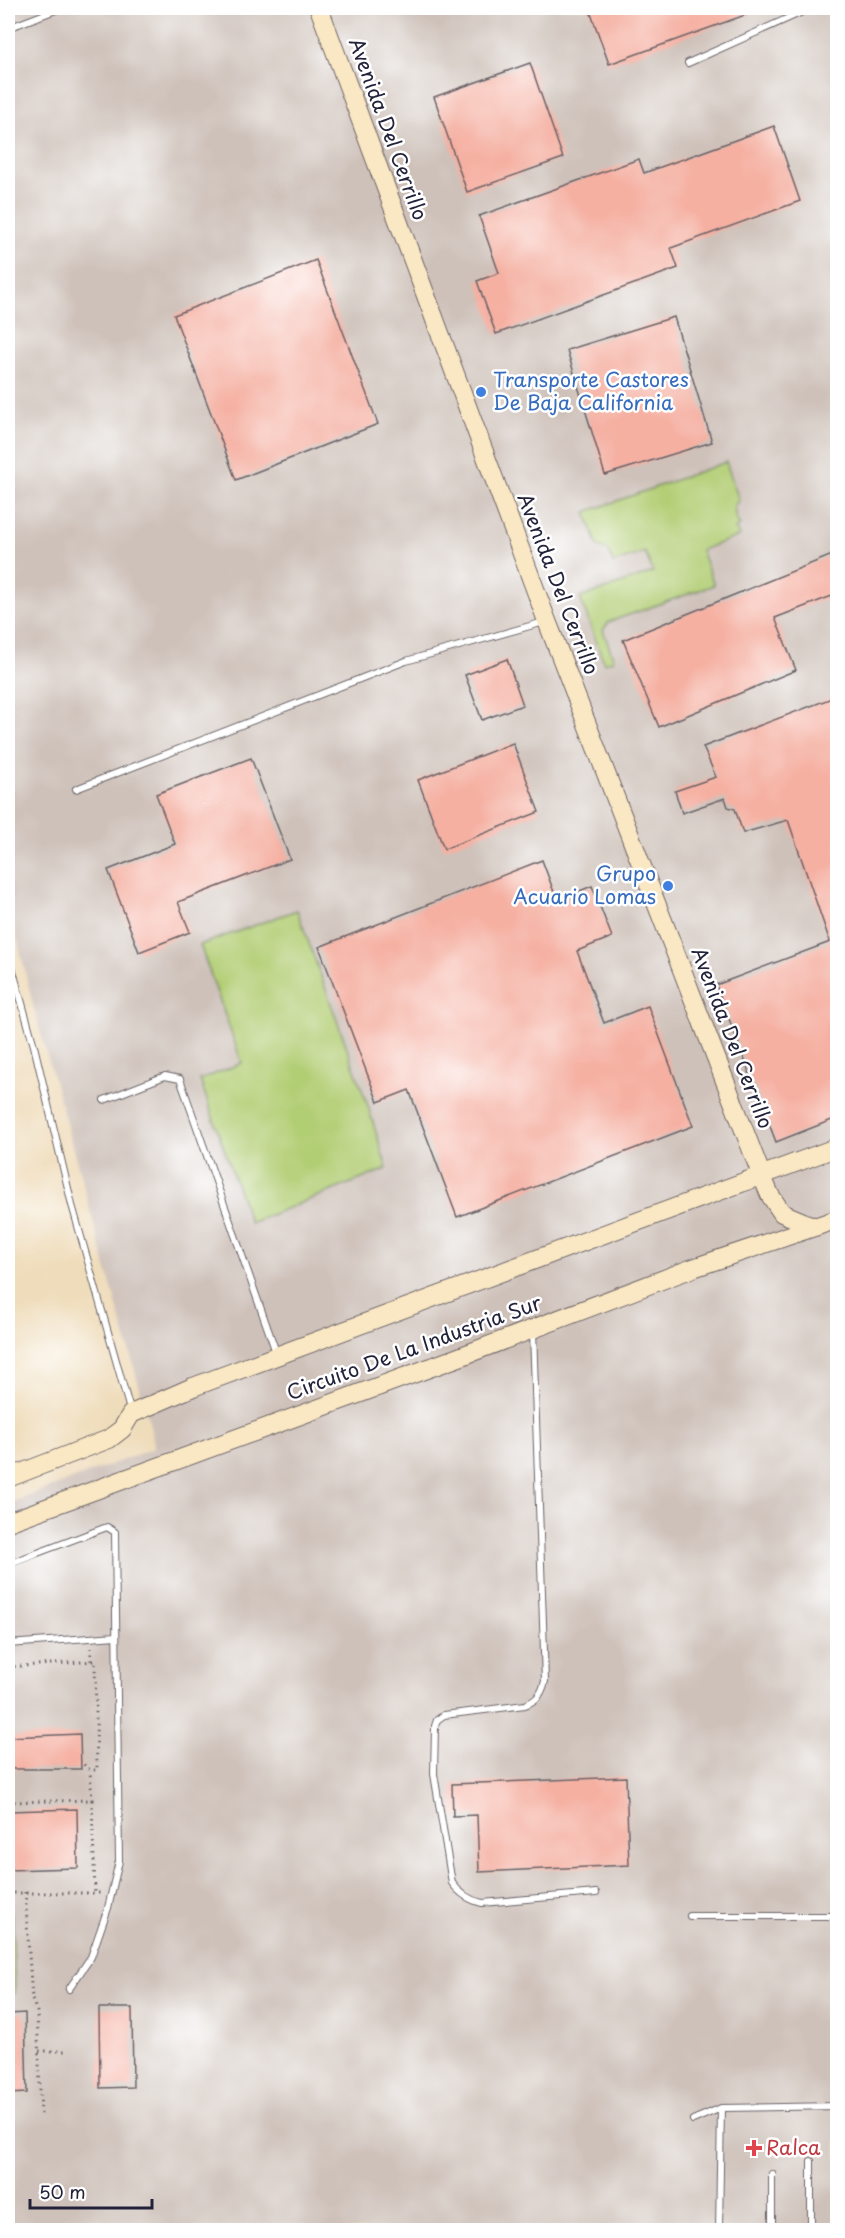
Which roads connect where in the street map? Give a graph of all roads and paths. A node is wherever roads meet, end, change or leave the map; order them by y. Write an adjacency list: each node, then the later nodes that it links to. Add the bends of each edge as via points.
1 (61, 8): 4 (lane)
2 (319, 8): 6 (main road, Avenida Del Cerrillo)
3 (811, 8): 5 (lane)
4 (8, 28)
5 (688, 63)
6 (547, 621): 7 (lane, via 406,661); 11 (main road, Avenida Del Cerrillo)
7 (76, 789)
8 (9, 957): 16 (lane, via 72,1205)
9 (104, 1100): 15 (lane, via 165,1076 180,1079)
10 (837, 1147): 11 (main road, Circuito De La Industria Sur)
11 (761, 1174): 13 (main road, Avenida Del Cerrillo, via 782,1213); 15 (main road, Circuito De La Industria Sur)
12 (837, 1219): 13 (main road, Circuito De La Industria Sur)
13 (815, 1227): 14 (main road, Circuito De La Industria Sur)
14 (533, 1328): 18 (main road, Circuito De La Industria Sur); 32 (lane, via 543,1692 525,1705 440,1718 435,1726 434,1774 452,1883 457,1890 482,1903)
15 (277, 1356): 16 (main road, Circuito De La Industria Sur)
16 (131, 1414): 17 (main road, via 109,1439)
17 (8, 1478)
18 (8, 1522)
19 (8, 1564): 20 (lane, via 107,1527 112,1529)
20 (116, 1635): 22 (lane); 33 (lane, via 119,1861)
21 (91, 1642): 23 (path)
22 (8, 1644)
23 (91, 1661): 24 (path); 26 (path, via 95,1661 97,1770)
24 (8, 1667)
25 (81, 1762): 26 (path)
26 (90, 1770): 27 (path)
27 (92, 1800): 28 (path); 30 (path)
28 (8, 1802)
29 (25, 1892): 30 (path); 31 (path); 37 (path)
30 (95, 1892): 33 (path)
31 (8, 1893)
32 (596, 1893)
33 (110, 1900): 36 (lane, via 91,1957)
34 (690, 1916): 35 (lane)
35 (837, 1916)
36 (69, 1989)
37 (39, 2051): 38 (path); 41 (path)
38 (65, 2051)
39 (837, 2106): 40 (lane)
40 (721, 2108): 42 (lane); 45 (lane)
41 (41, 2115)
42 (693, 2120)
43 (811, 2161): 47 (lane)
44 (772, 2174): 46 (lane)
45 (719, 2230)
46 (772, 2230)
47 (811, 2230)

